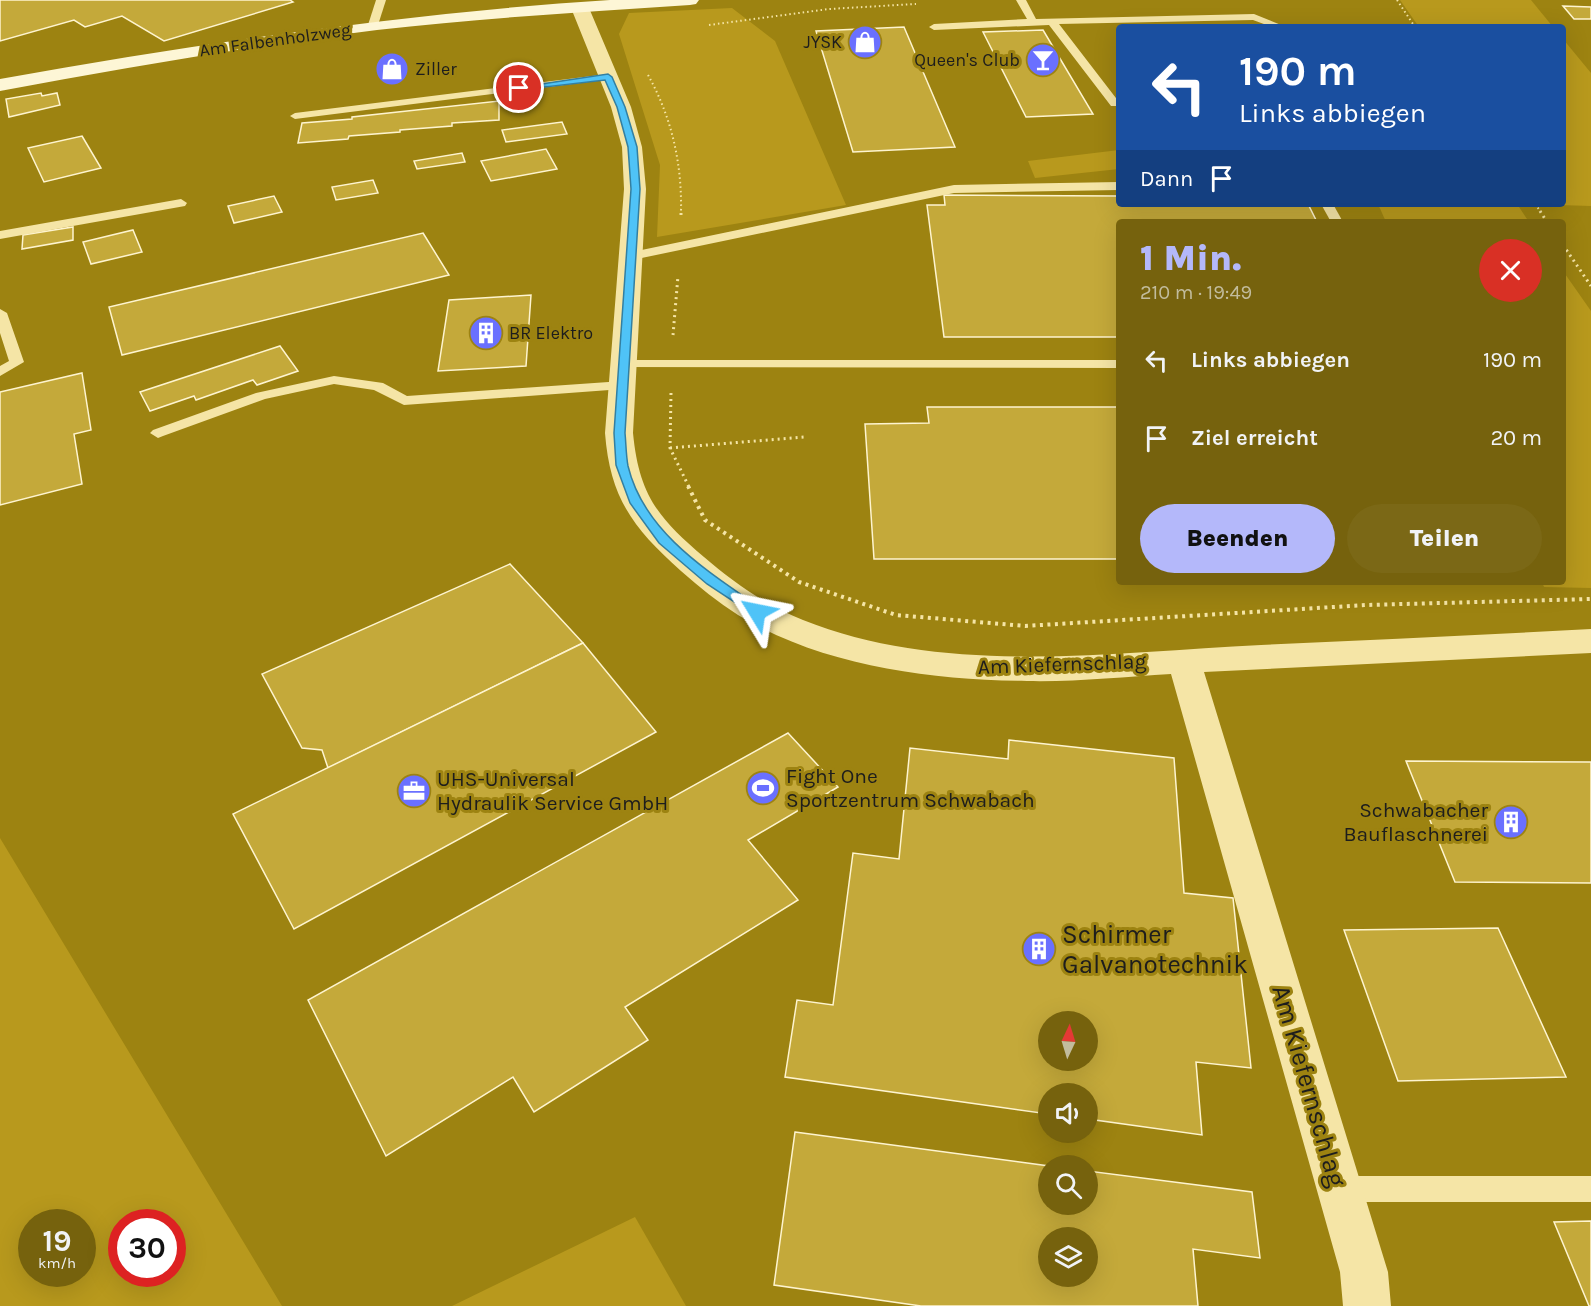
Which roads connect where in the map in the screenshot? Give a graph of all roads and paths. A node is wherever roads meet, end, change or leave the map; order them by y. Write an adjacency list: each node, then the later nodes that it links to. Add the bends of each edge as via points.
1 (381, 0): 11 (lane)
2 (690, 0): 6 (street, Am Falbenholzweg)
3 (1021, 0): 7 (lane)
4 (1397, 0): 10 (path)
5 (922, 4): 12 (path, via 829,9)
6 (561, 6): 11 (street, Am Falbenholzweg); 15 (street, Am Kiefernschlag)
7 (1033, 22): 8 (lane); 13 (lane)
8 (1052, 22): 9 (lane, via 1254,17); 17 (lane)
9 (1273, 24)
10 (1413, 24)
11 (374, 26): 16 (street, Am Falbenholzweg, via 225,46)
12 (703, 26)
13 (934, 27)
14 (645, 71): 22 (path, via 666,115 678,163)
15 (608, 77): 18 (lane); 24 (street, Am Kiefernschlag, via 632,147 636,189)
16 (0, 85)
17 (1114, 104)
18 (295, 116)
19 (1116, 186): 22 (lane, via 954,189)
20 (181, 204): 21 (lane)
21 (0, 234)
22 (680, 247): 24 (lane); 27 (path)
23 (1566, 249): 25 (path)
24 (632, 256): 30 (street, Am Kiefernschlag)
25 (1591, 286)
26 (0, 313): 29 (lane, via 17,362)
27 (671, 362): 28 (lane); 30 (lane); 33 (path)
28 (1116, 364)
29 (0, 372)
30 (623, 374): 31 (lane, via 404,401 378,386 334,380 261,396); 36 (street, Am Kiefernschlag, via 619,433 622,465 636,503 664,540 712,581 757,612 820,639 896,657 964,667 1028,669)
31 (158, 433)
32 (804, 438): 33 (path)
33 (670, 448): 34 (path, via 705,520 799,582 897,615 1025,626 1366,605)
34 (1591, 599)
35 (1591, 642): 36 (street, Am Kiefernschlag)
36 (1184, 660): 37 (street, Am Kiefernschlag)
37 (1339, 1189): 38 (lane); 39 (street, Am Kiefernschlag, via 1364,1272)
38 (1591, 1189)
39 (1367, 1306)

